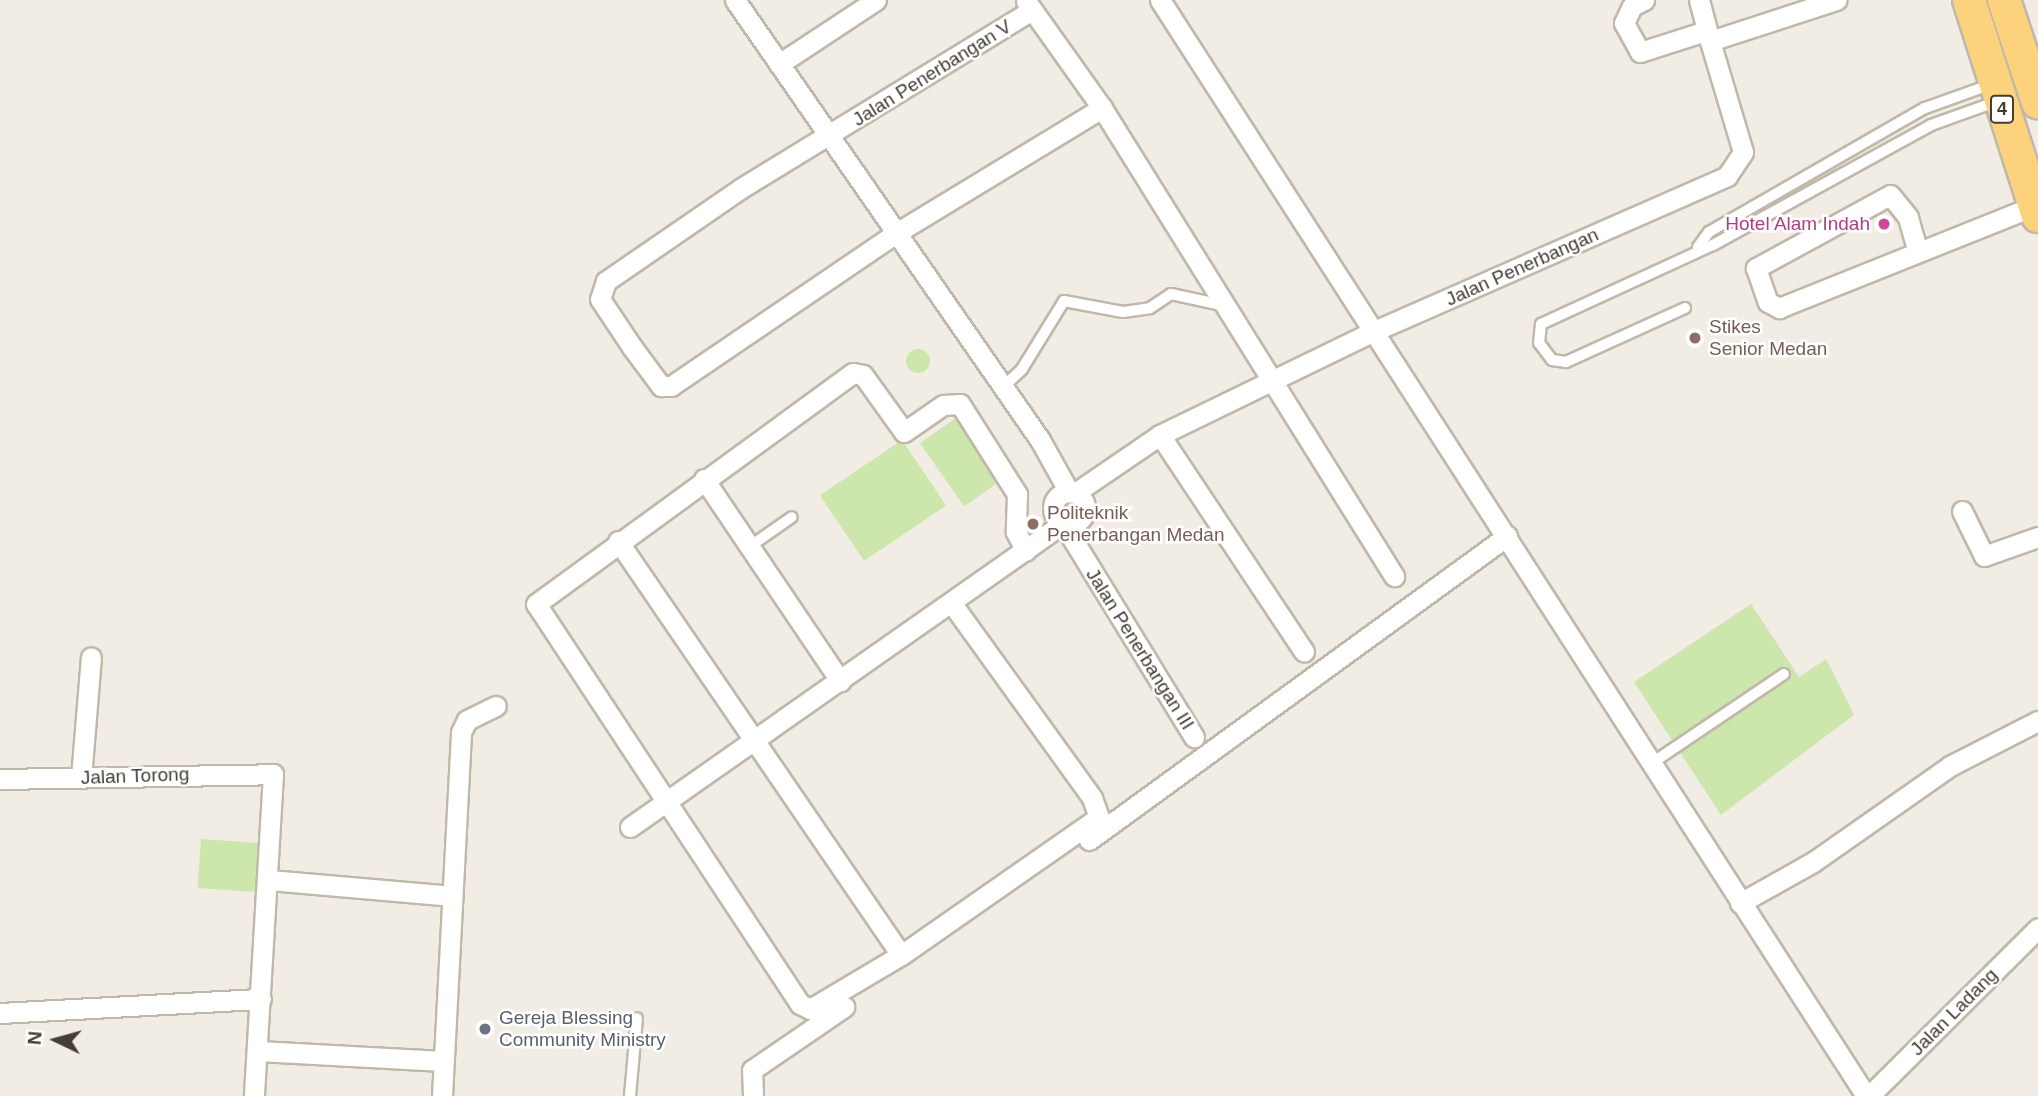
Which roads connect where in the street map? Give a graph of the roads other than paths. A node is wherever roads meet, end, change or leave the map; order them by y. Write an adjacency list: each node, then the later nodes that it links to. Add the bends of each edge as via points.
1 (735, 0): 12 (street)
2 (876, 0): 12 (street)
3 (1160, 0): 23 (street)
4 (1644, 0): 10 (street, via 1632,6 1624,23 1640,52)
5 (1699, 0): 10 (street, Jalan Penerbangan)
6 (1836, 0): 10 (street)
7 (1969, 0): 13 (highway, 4)
8 (2004, 0): 11 (highway, 4)
9 (1029, 5): 15 (street); 16 (street, Jalan Penerbangan V)
10 (1708, 36): 23 (street, Jalan Penerbangan, via 1743,152 1734,171)
11 (2030, 49): 14 (highway, 4)
12 (779, 64): 16 (street)
13 (1997, 92): 17 (highway, 4); 19 (lane, via 1713,245); 19 (lane, via 1926,108 1709,232)
14 (2038, 103)
15 (1102, 108): 18 (street); 21 (street)
16 (833, 136): 18 (street); 18 (street, Jalan Penerbangan V, via 740,189 606,282 600,299 632,347 662,386 671,386)
17 (2036, 211): 20 (street)
18 (898, 232): 25 (street)
19 (1699, 247): 22 (lane, via 1541,324 1539,343 1552,360 1566,362)
20 (1917, 249): 20 (street, via 1779,309 1768,302 1756,268 1884,195 1893,195 1908,217)
21 (1222, 305): 24 (street); 25 (lane, via 1171,294 1150,308 1123,312 1064,301 1022,369)
22 (1685, 308)
23 (1370, 333): 24 (street, Jalan Penerbangan); 32 (street)
24 (1271, 383): 26 (street, Jalan Penerbangan); 37 (street)
25 (1003, 387): 28 (street)
26 (1160, 435): 28 (street, Jalan Penerbangan); 39 (street)
27 (704, 479): 34 (street); 35 (street); 36 (street, via 859,373 905,432 949,402 960,404 1017,494 1016,532)
28 (1072, 492): 31 (street, via 1085,512 1077,523)
29 (1962, 511): 33 (street, via 1984,556)
30 (792, 517): 35 (lane)
31 (1063, 524): 36 (street); 45 (street, Jalan Penerbangan III)
32 (1507, 536): 47 (street); 65 (street, via 1257,723 761,1061 752,1070)
33 (2038, 537)
34 (618, 541): 46 (street); 50 (street, via 536,604)
35 (749, 547): 42 (street)
36 (1026, 551): 38 (street)
37 (1394, 576)
38 (953, 605): 42 (street); 56 (street, via 1092,798 1098,817)
39 (1304, 652)
40 (91, 657): 48 (street)
41 (1784, 674): 47 (lane)
42 (840, 681): 46 (street)
43 (496, 706): 53 (street, via 467,720 461,732)
44 (2038, 721): 54 (street, via 1950,766 1814,862)
45 (1195, 737)
46 (757, 740): 50 (street); 56 (street)
47 (1652, 763): 54 (street)
48 (81, 778): 49 (street, Jalan Torong); 52 (street, Jalan Torong, via 270,772 276,781)
49 (0, 779)
50 (666, 802): 51 (street); 56 (street, via 803,1007 818,1008)
51 (630, 827)
52 (270, 880): 53 (street); 57 (street)
53 (452, 896): 61 (street)
54 (1740, 903): 66 (street)
55 (2038, 928): 66 (street, Jalan Ladang)
56 (901, 955)
57 (261, 999): 58 (street); 60 (street)
58 (0, 1013)
59 (637, 1018): 64 (lane)
60 (259, 1051): 61 (street); 62 (street)
61 (443, 1061): 63 (street)
62 (254, 1096)
63 (442, 1096)
64 (630, 1096)
65 (753, 1096)
66 (1868, 1096)

